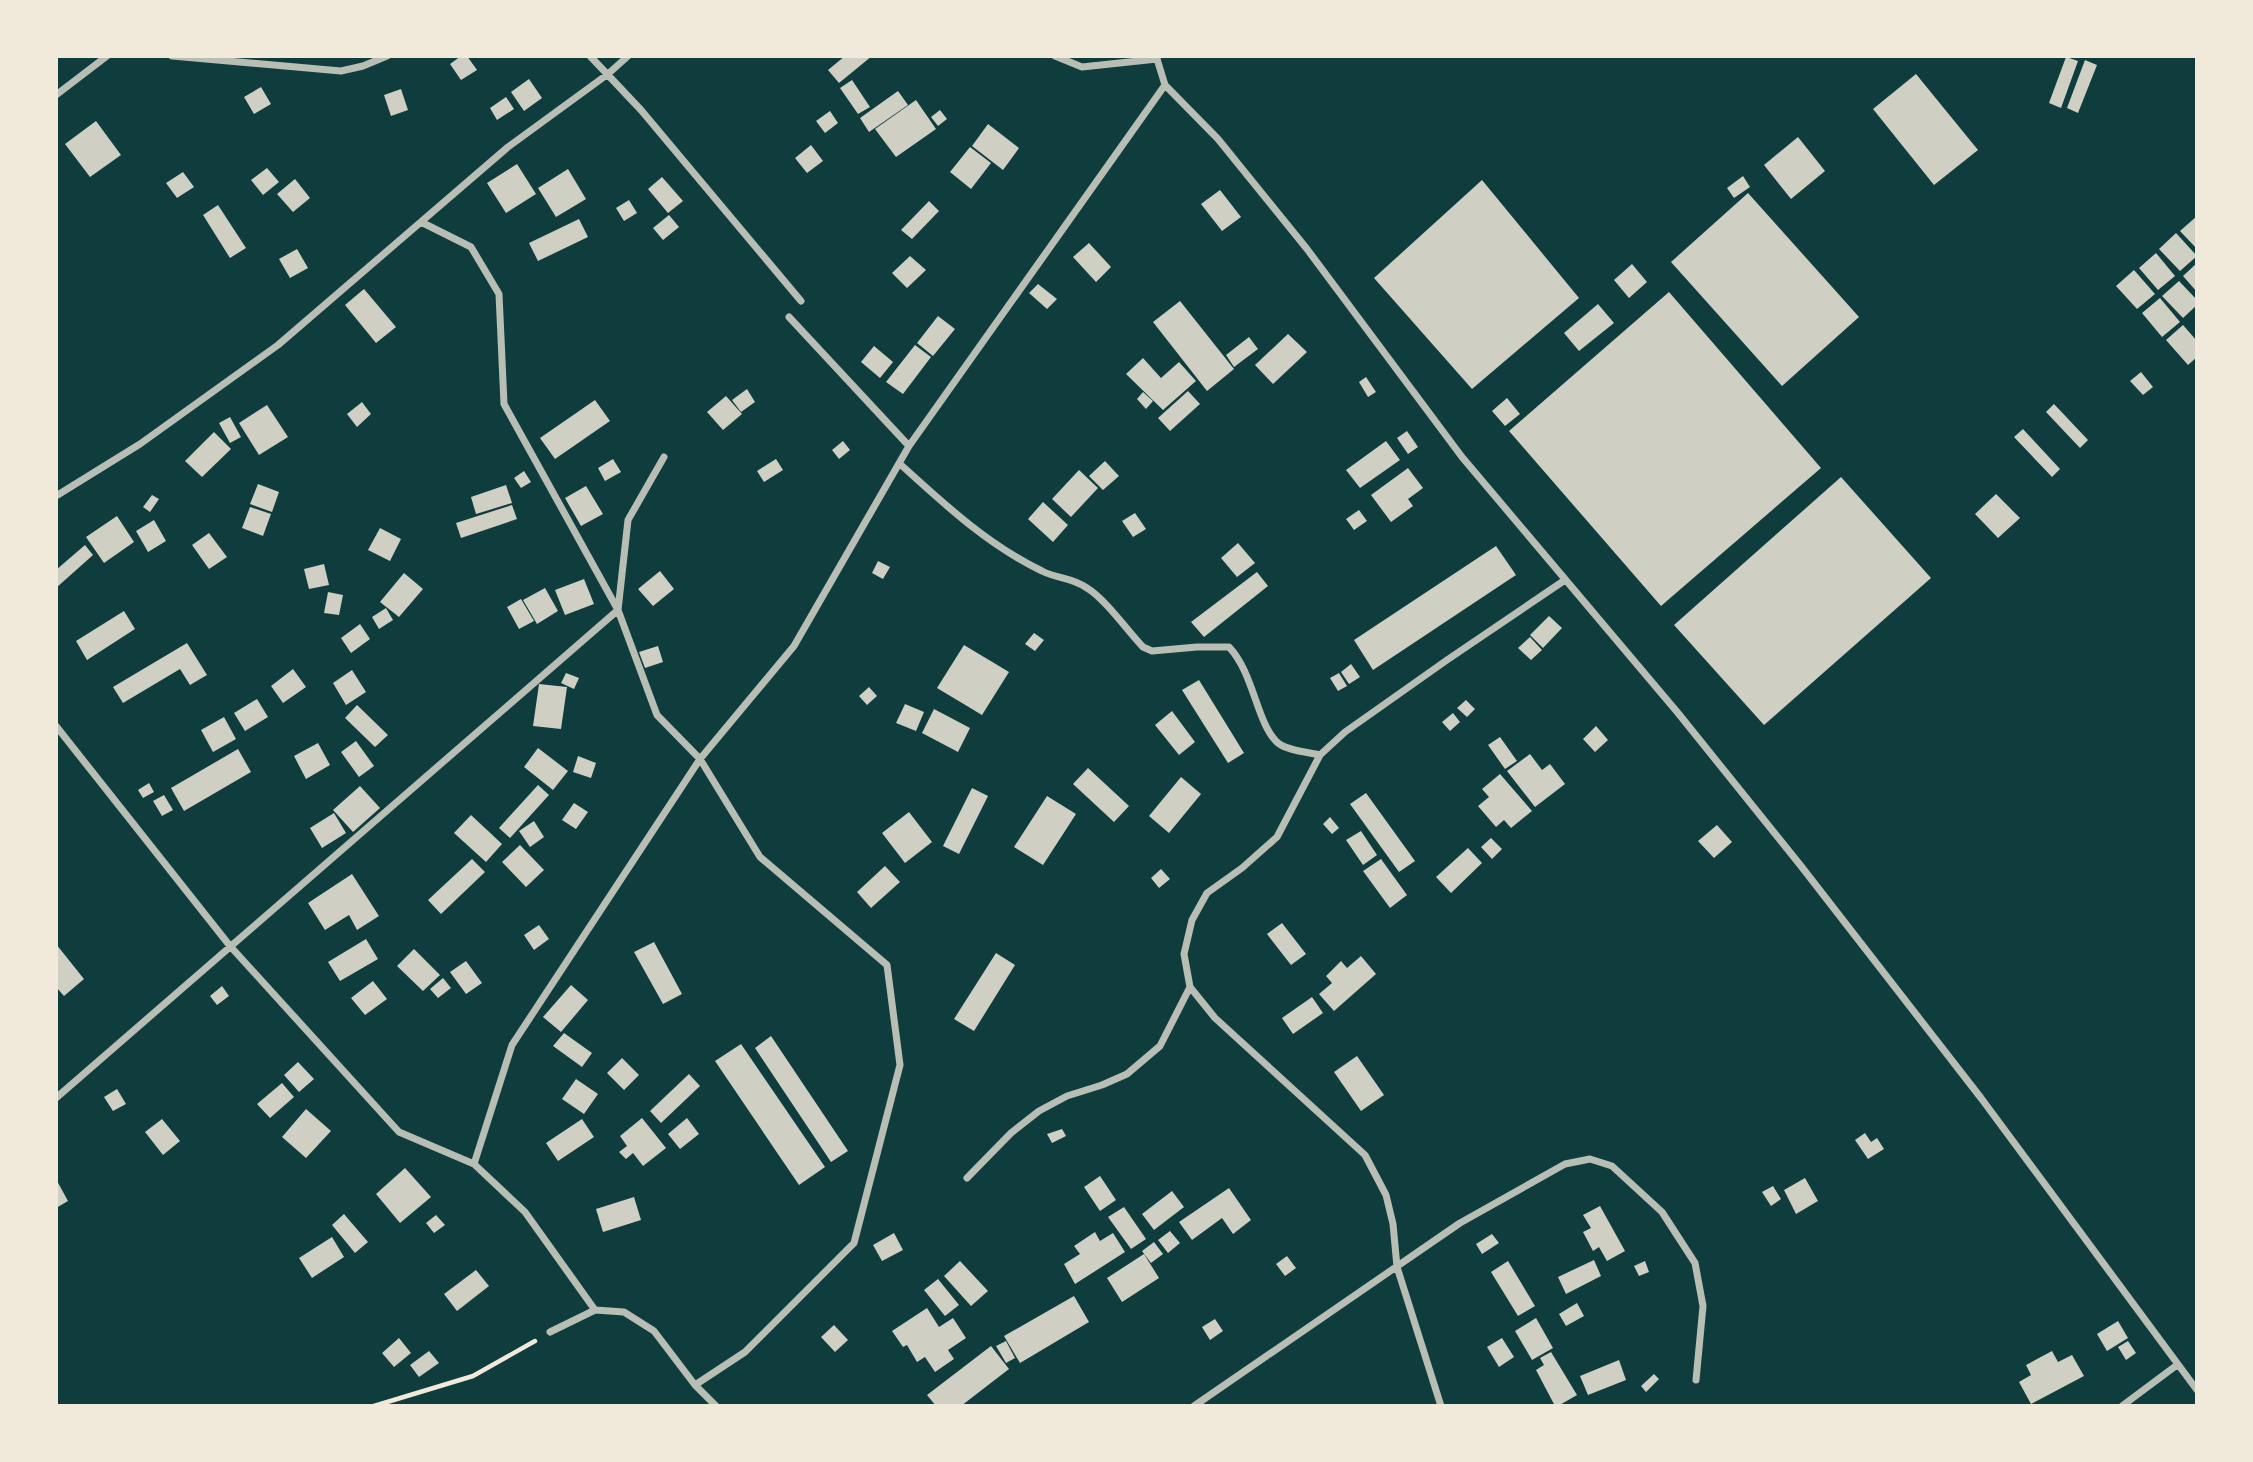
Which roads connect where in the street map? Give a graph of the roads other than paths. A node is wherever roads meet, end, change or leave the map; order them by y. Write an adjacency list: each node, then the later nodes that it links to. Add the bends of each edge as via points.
1 (107, 56): 10 (street)
2 (172, 56): 3 (street, via 341,71)
3 (387, 56)
4 (590, 56): 8 (street)
5 (628, 56): 8 (street)
6 (1055, 56): 7 (street, via 1082,67)
7 (1157, 58): 9 (street)
8 (608, 74): 11 (street, via 508,147); 12 (street)
9 (1165, 85): 14 (street); 18 (street, via 1218,139 1307,249 1462,457)
10 (56, 95)
11 (421, 222): 17 (street, via 278,345 141,444); 19 (street, via 471,247 499,294 504,404)
12 (800, 301)
13 (789, 317): 14 (street)
14 (909, 446): 16 (street)
15 (664, 457): 19 (street, via 628,520)
16 (900, 464): 21 (street, via 987,538 1044,573 1090,589 1143,647 1152,651 1229,647 1239,658 1270,733 1280,745); 22 (street, via 794,646)
17 (56, 496)
18 (1565, 580): 21 (street, via 1356,724); 31 (street, via 1801,866 1981,1098)
19 (618, 610): 22 (street, via 657,715); 23 (street)
20 (56, 726): 23 (street)
21 (1320, 755): 24 (street, via 1277,837 1206,893 1192,920 1184,954)
22 (700, 759): 26 (street, via 512,1045); 33 (street, via 760,858 887,965 900,1065 854,1243 745,1352)
23 (230, 946): 25 (street); 26 (street, via 400,1132)
24 (1190, 987): 27 (street, via 1160,1046 1127,1074 1039,1111); 28 (street, via 1215,1018 1364,1155 1386,1195)
25 (56, 1098)
26 (474, 1164): 29 (street, via 525,1212)
27 (967, 1178)
28 (1397, 1267): 32 (street, via 1460,1223 1565,1164 1590,1159 1612,1166 1662,1212 1695,1263 1703,1306); 36 (street); 37 (street)
29 (596, 1310): 30 (street); 33 (street, via 624,1312 654,1331)
30 (550, 1332)
31 (2176, 1365): 34 (street); 38 (street)
32 (1696, 1380)
33 (695, 1385): 35 (street)
34 (2197, 1390)
35 (716, 1406)
36 (1194, 1406)
37 (1441, 1406)
38 (2122, 1406)

